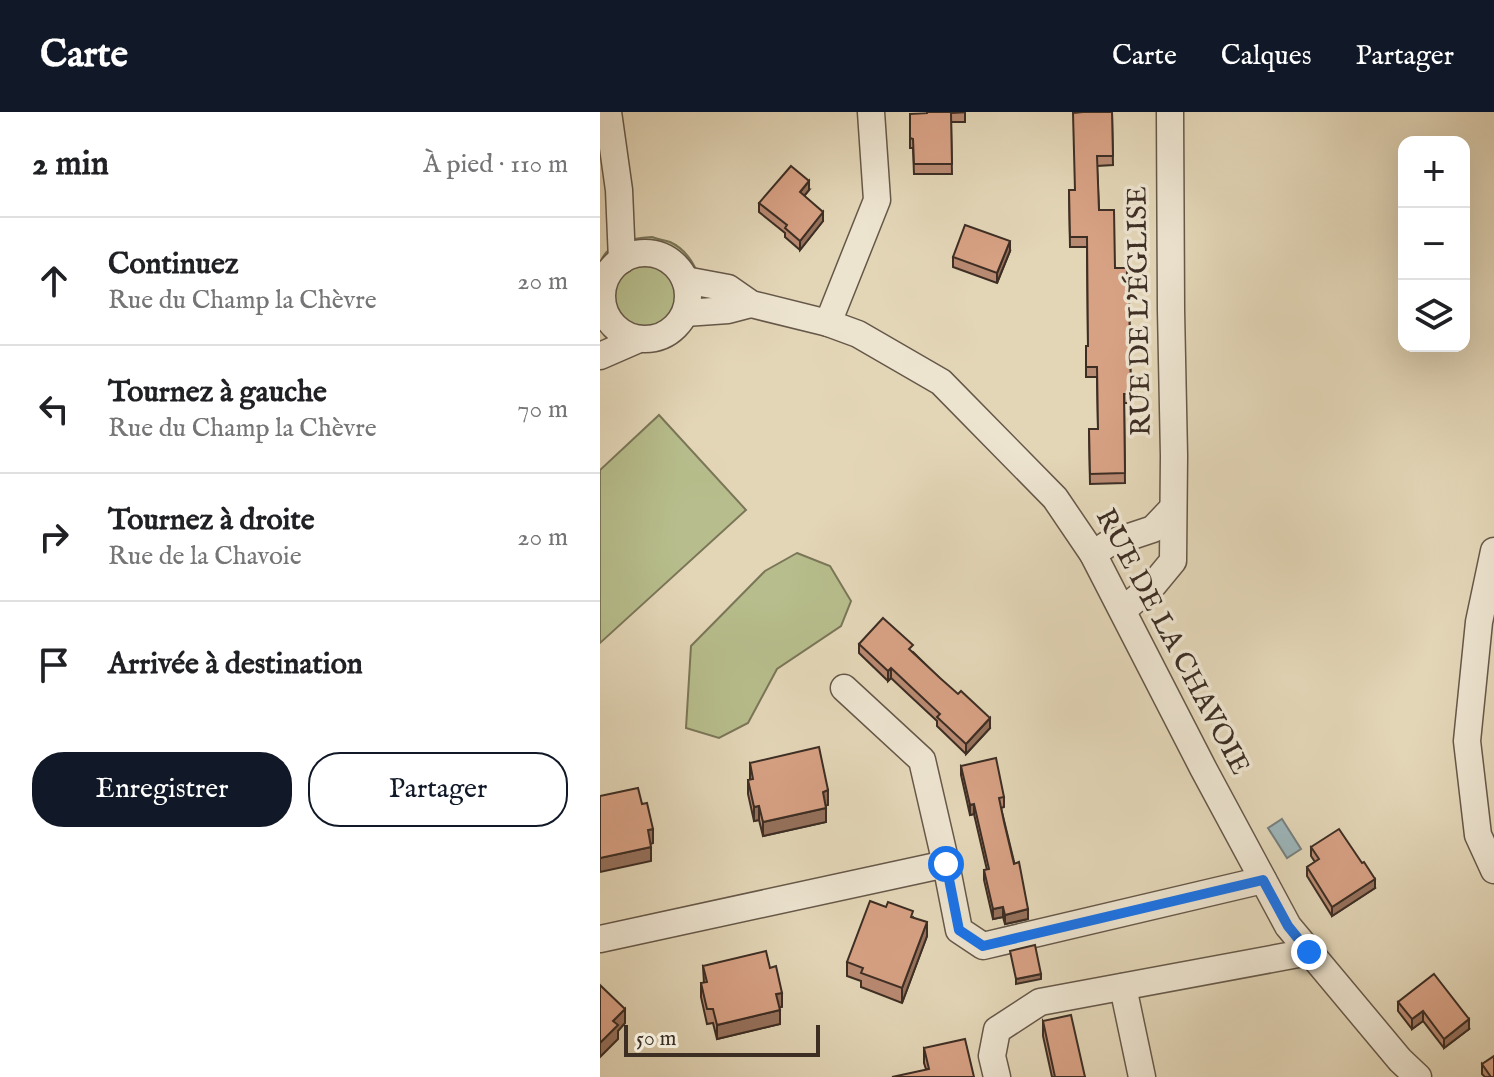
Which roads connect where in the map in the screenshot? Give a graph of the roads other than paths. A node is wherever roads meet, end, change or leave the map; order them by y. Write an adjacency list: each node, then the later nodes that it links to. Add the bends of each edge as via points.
1 (608, 112): 4 (street)
2 (871, 112): 9 (street, via 877,200)
3 (1170, 112): 12 (street, RUE DE L'ÉGLISE)
4 (622, 260): 5 (street, via 636,254 665,258); 7 (street, via 605,282)
5 (685, 280): 6 (street, RUE DE LA CHAVOIE, via 728,288); 8 (street)
6 (751, 304): 8 (street, RUE DE LA CHAVOIE); 9 (street, RUE DE LA CHAVOIE)
7 (602, 312): 10 (street, via 618,329)
8 (685, 313): 10 (street, via 666,334)
9 (828, 323): 14 (street, RUE DE LA CHAVOIE, via 858,334 941,382 1055,498)
10 (639, 339): 11 (street)
11 (600, 356)
12 (1173, 508): 14 (street, via 1153,529); 15 (street, RUE DE L'ÉGLISE, via 1173,561)
13 (1494, 551): 18 (street, via 1479,622 1467,741 1478,835)
14 (1093, 554): 15 (street, RUE DE LA CHAVOIE)
15 (1123, 610): 19 (street, RUE DE LA CHAVOIE)
16 (844, 688): 17 (street, via 922,760)
17 (946, 864): 19 (street, via 959,930 983,946); 20 (street)
18 (1494, 870)
19 (1263, 880): 21 (street, RUE DE LA CHAVOIE)
20 (600, 939)
21 (1309, 952): 22 (street); 25 (street, RUE DE LA CHAVOIE)
22 (1123, 987): 23 (street, via 1040,1002 997,1030 992,1056); 24 (street)
23 (997, 1077)
24 (1142, 1077)
25 (1418, 1077)

